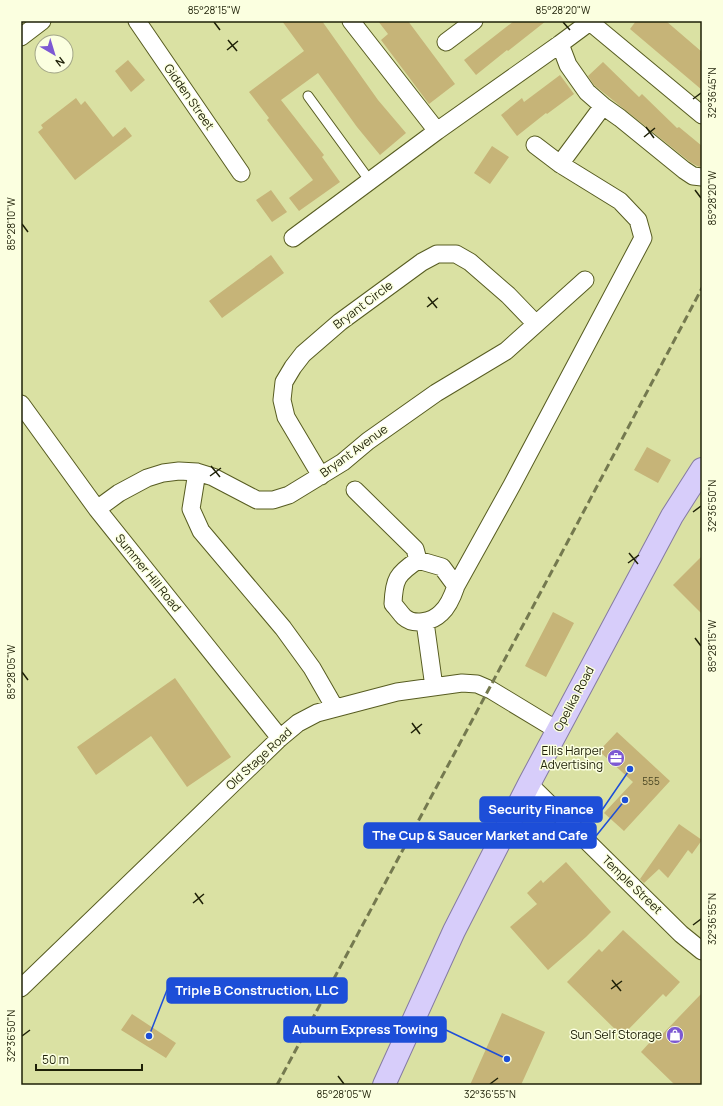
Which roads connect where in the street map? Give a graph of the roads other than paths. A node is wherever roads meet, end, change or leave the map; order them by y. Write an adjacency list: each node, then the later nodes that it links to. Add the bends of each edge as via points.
1 (42, 21): 6 (street)
2 (137, 21): 15 (street, Gidden Street)
3 (352, 21): 12 (street)
4 (474, 21): 7 (street)
5 (590, 21): 8 (street); 11 (street)
6 (21, 37)
7 (446, 42)
8 (560, 44): 10 (street, via 568,65 587,92); 12 (street)
9 (308, 96): 17 (lane)
10 (604, 106): 14 (street); 16 (street, via 684,170 693,176)
11 (702, 115)
12 (437, 131): 17 (street)
13 (535, 145): 14 (street)
14 (560, 164): 28 (street, via 620,201 638,220 643,238)
15 (241, 173)
16 (702, 177)
17 (370, 181): 18 (street)
18 (294, 238)
19 (585, 280): 20 (street, Bryant Avenue)
20 (536, 324): 24 (street, Bryant Avenue, via 506,351 436,393); 24 (street, Bryant Circle, via 508,294 470,262 456,254 437,254 422,262 340,322 309,349 284,382 282,400 286,417)
21 (22, 409): 26 (street, Summer Hill Road)
22 (702, 469): 32 (main road, Opelika Road, via 672,516)
23 (197, 472): 24 (street, Bryant Avenue, via 213,477 257,500 273,500 289,495); 26 (street, Bryant Avenue, via 163,473 147,478 119,493); 31 (street, via 191,509 201,531 283,628 312,668)
24 (321, 476)
25 (355, 490): 27 (street, via 414,549)
26 (97, 509): 33 (street, Summer Hill Road)
27 (418, 560): 28 (street, via 442,567); 29 (street, via 399,575 394,586 393,604 405,618)
28 (456, 586): 29 (street, via 452,599 441,614)
29 (425, 622): 30 (street)
30 (434, 687): 31 (street, Old Stage Road, via 396,692); 32 (street, Old Stage Road, via 476,684 491,690)
31 (335, 708): 33 (street, Old Stage Road, via 317,713 298,723)
32 (557, 730): 34 (main road, Opelika Road)
33 (280, 738): 36 (street, Old Stage Road)
34 (529, 784): 35 (street, Temple Street, via 681,934); 37 (main road, Opelika Road, via 454,931)
35 (702, 951)
36 (21, 988)
37 (384, 1085)

